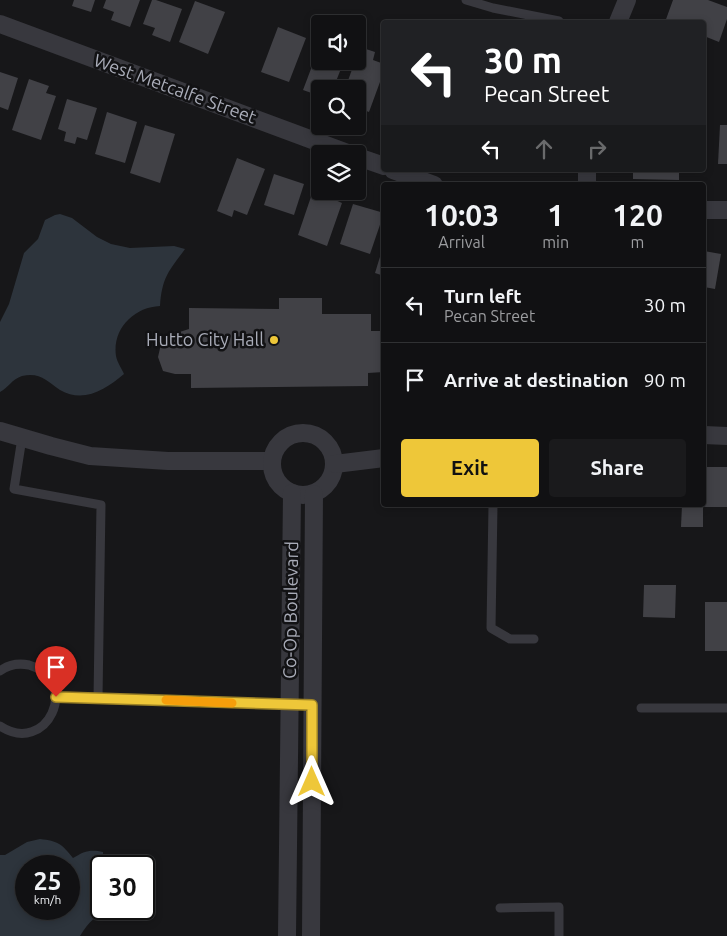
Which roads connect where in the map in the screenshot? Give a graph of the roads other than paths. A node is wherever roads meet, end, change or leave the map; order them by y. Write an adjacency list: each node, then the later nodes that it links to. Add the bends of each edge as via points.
1 (466, 0): 3 (lane)
2 (627, 0): 4 (street)
3 (554, 20)
4 (619, 20)
5 (0, 24): 6 (street, West Metcalfe Street)
6 (326, 145)
7 (366, 160): 8 (street)
8 (381, 165)
9 (399, 172): 10 (street)
10 (426, 182)
11 (706, 210): 12 (street)
12 (727, 210)
13 (0, 430): 16 (street)
14 (706, 435): 15 (street)
15 (727, 436)
16 (22, 438): 18 (street, via 90,456 168,461); 26 (lane, via 14,489 101,505)
17 (381, 458): 19 (street)
18 (272, 461): 19 (street, via 274,450 281,442 289,436 305,433 320,437 328,444); 20 (street, via 276,480)
19 (335, 464): 21 (street, via 329,482)
20 (292, 493): 21 (street); 27 (street, Co-Op Boulevard)
21 (314, 494): 28 (street, Co-Op Boulevard)
22 (493, 507): 23 (lane, via 491,628 510,639)
23 (534, 639)
24 (0, 671): 25 (lane, via 26,664 37,668 50,680)
25 (56, 697): 26 (lane); 31 (lane, via 50,718 33,732 11,732)
26 (98, 698): 27 (lane)
27 (290, 705): 28 (street); 33 (street, Co-Op Boulevard)
28 (312, 705): 34 (street, Co-Op Boulevard)
29 (641, 708): 30 (lane)
30 (727, 708)
31 (0, 726)
32 (500, 908): 35 (lane, via 559,908)
33 (287, 936)
34 (311, 936)
35 (559, 936)

